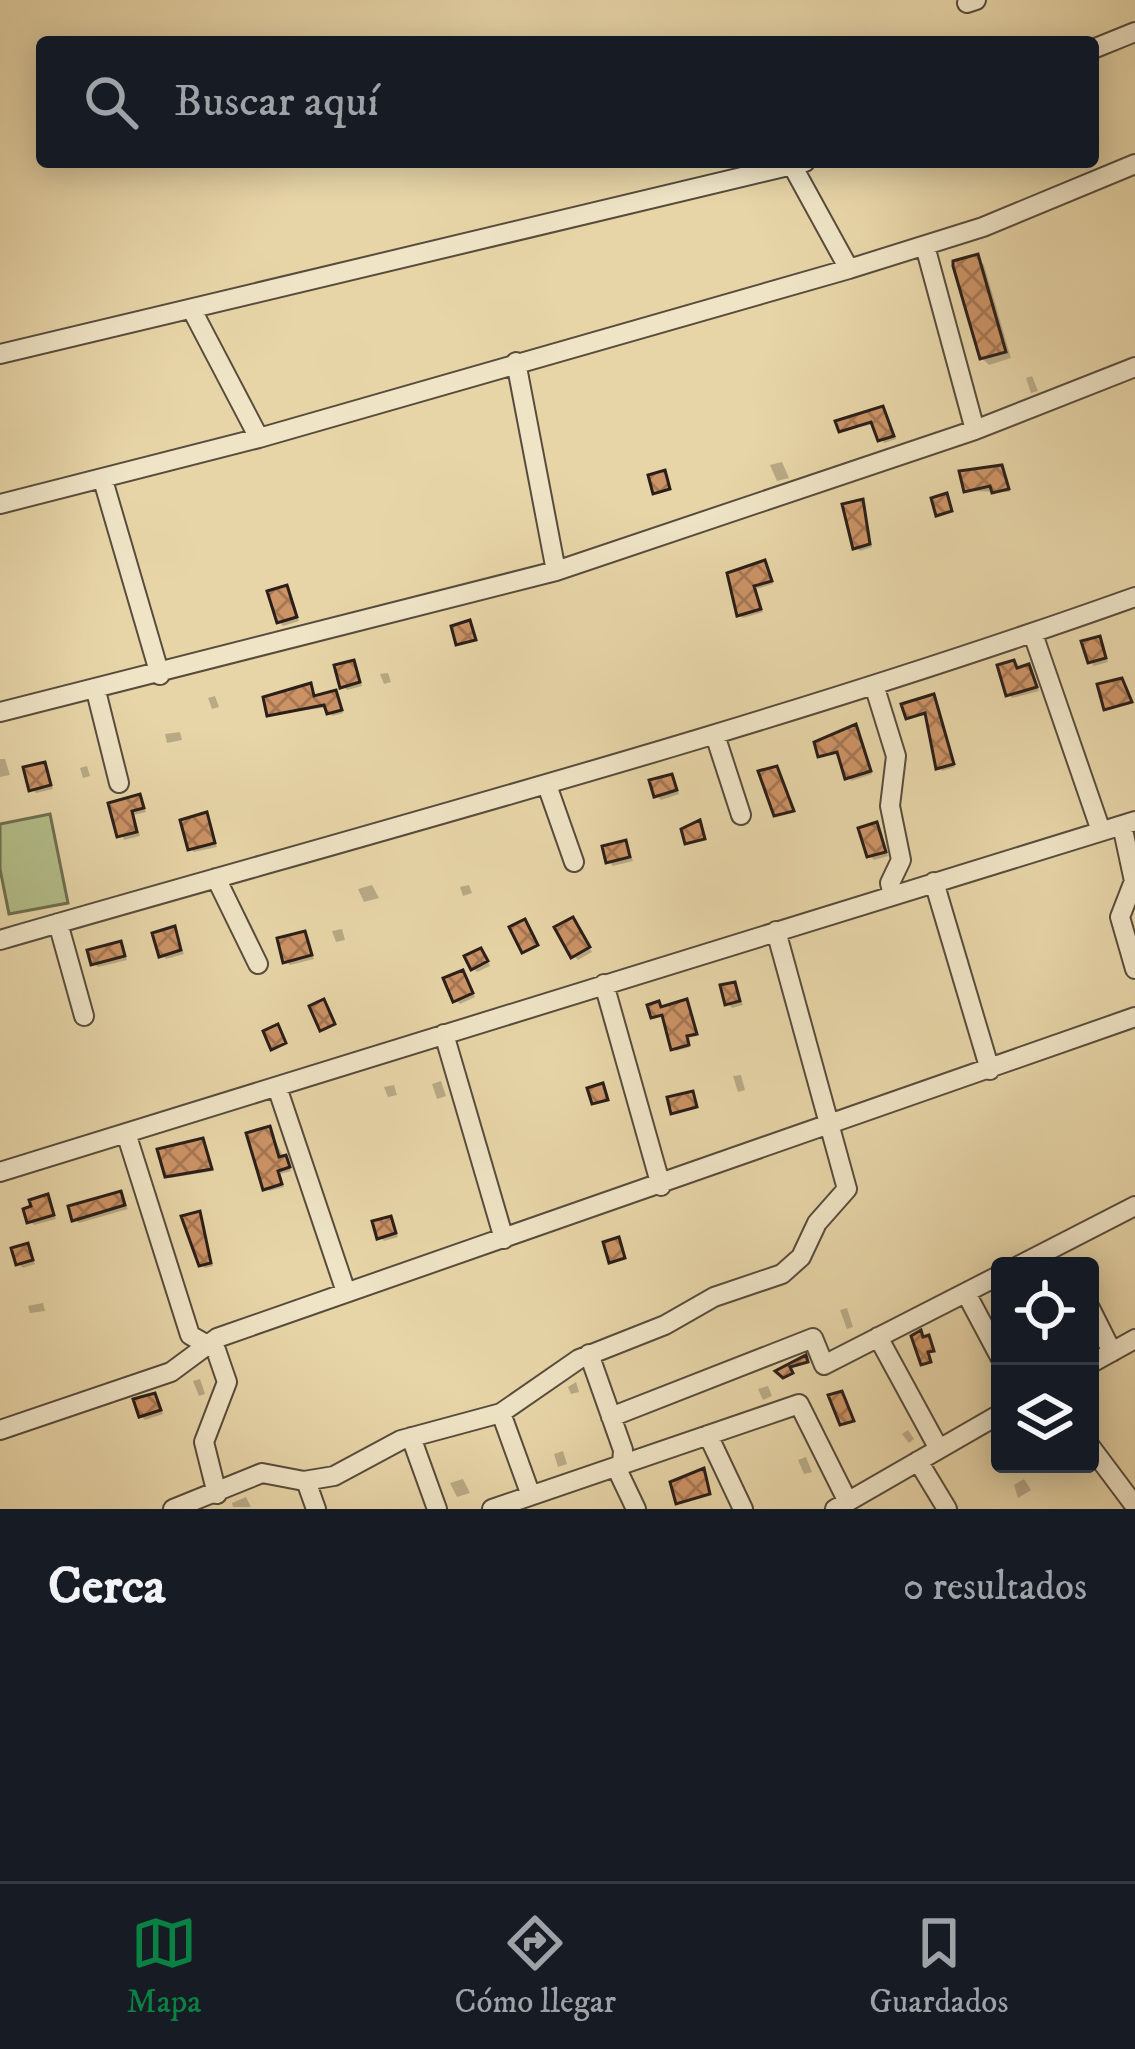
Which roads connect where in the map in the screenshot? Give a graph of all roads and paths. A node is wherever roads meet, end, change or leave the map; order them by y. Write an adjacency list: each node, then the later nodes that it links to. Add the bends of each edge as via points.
1 (1135, 32): 2 (street)
2 (1099, 47)
3 (1135, 164): 6 (street)
4 (782, 168): 8 (street)
5 (801, 168): 7 (street)
6 (925, 246): 7 (street); 12 (street)
7 (849, 268): 10 (street)
8 (192, 310): 9 (street); 13 (street)
9 (0, 354)
10 (516, 362): 13 (street); 16 (street)
11 (1135, 368): 12 (street)
12 (975, 430): 16 (street)
13 (259, 439): 14 (street)
14 (103, 480): 15 (street); 19 (street)
15 (0, 504)
16 (556, 571): 19 (street)
17 (1135, 597): 18 (street)
18 (1033, 634): 20 (street); 28 (street)
19 (160, 675): 21 (street)
20 (874, 685): 23 (street); 32 (street, via 896,757 890,806 901,860)
21 (96, 691): 22 (street); 24 (street)
22 (0, 712)
23 (715, 735): 25 (street); 26 (street)
24 (119, 783)
25 (548, 788): 29 (street); 30 (street)
26 (741, 815)
27 (1129, 823): 28 (street); 37 (street, via 1134,881 1120,917)
28 (1101, 831): 31 (street)
29 (574, 862)
30 (216, 878): 33 (street); 36 (street)
31 (934, 882): 32 (street); 42 (street)
32 (893, 895): 34 (street)
33 (58, 923): 35 (street); 39 (street)
34 (776, 931): 38 (street); 44 (street)
35 (0, 940)
36 (258, 964)
37 (1135, 969)
38 (604, 984): 41 (street); 47 (street)
39 (84, 1016)
40 (1135, 1017): 42 (street)
41 (444, 1034): 43 (street); 49 (street)
42 (990, 1070): 44 (street)
43 (277, 1087): 45 (street); 54 (street)
44 (829, 1124): 47 (street); 62 (street, via 847,1191 821,1216 792,1266)
45 (126, 1133): 46 (street); 60 (street, via 190,1335)
46 (0, 1172)
47 (662, 1186): 49 (street)
48 (1135, 1206): 50 (street)
49 (504, 1239): 54 (street)
50 (1059, 1245): 51 (street); 52 (street)
51 (1036, 1257)
52 (1065, 1257)
53 (991, 1280): 55 (street)
54 (346, 1292): 60 (street)
55 (966, 1292): 57 (street); 59 (street)
56 (1099, 1326): 61 (street)
57 (878, 1337): 65 (street, via 824,1365 813,1338); 70 (street)
58 (1135, 1339): 61 (street)
59 (991, 1340)
60 (204, 1345): 67 (street, via 171,1372); 75 (street, via 219,1354 228,1386 205,1432)
61 (1112, 1352): 63 (street)
62 (590, 1354): 64 (street); 65 (street)
63 (1099, 1359)
64 (502, 1413): 69 (street); 76 (street)
65 (611, 1417): 73 (street)
66 (991, 1419): 70 (street)
67 (0, 1430)
68 (708, 1436): 73 (street); 77 (street, via 799,1404); 84 (street)
69 (412, 1437): 74 (street, via 334,1476); 81 (street)
70 (939, 1449): 72 (street)
71 (1099, 1458): 78 (street)
72 (918, 1461): 77 (street); 85 (street)
73 (619, 1466): 76 (street); 83 (street)
74 (306, 1481): 75 (street, via 269,1472); 80 (street)
75 (211, 1500): 79 (street)
76 (520, 1501): 82 (street)
77 (842, 1505)
78 (1135, 1506)
79 (173, 1509)
80 (316, 1509)
81 (437, 1509)
82 (492, 1509)
83 (636, 1509)
84 (742, 1509)
85 (947, 1509)

